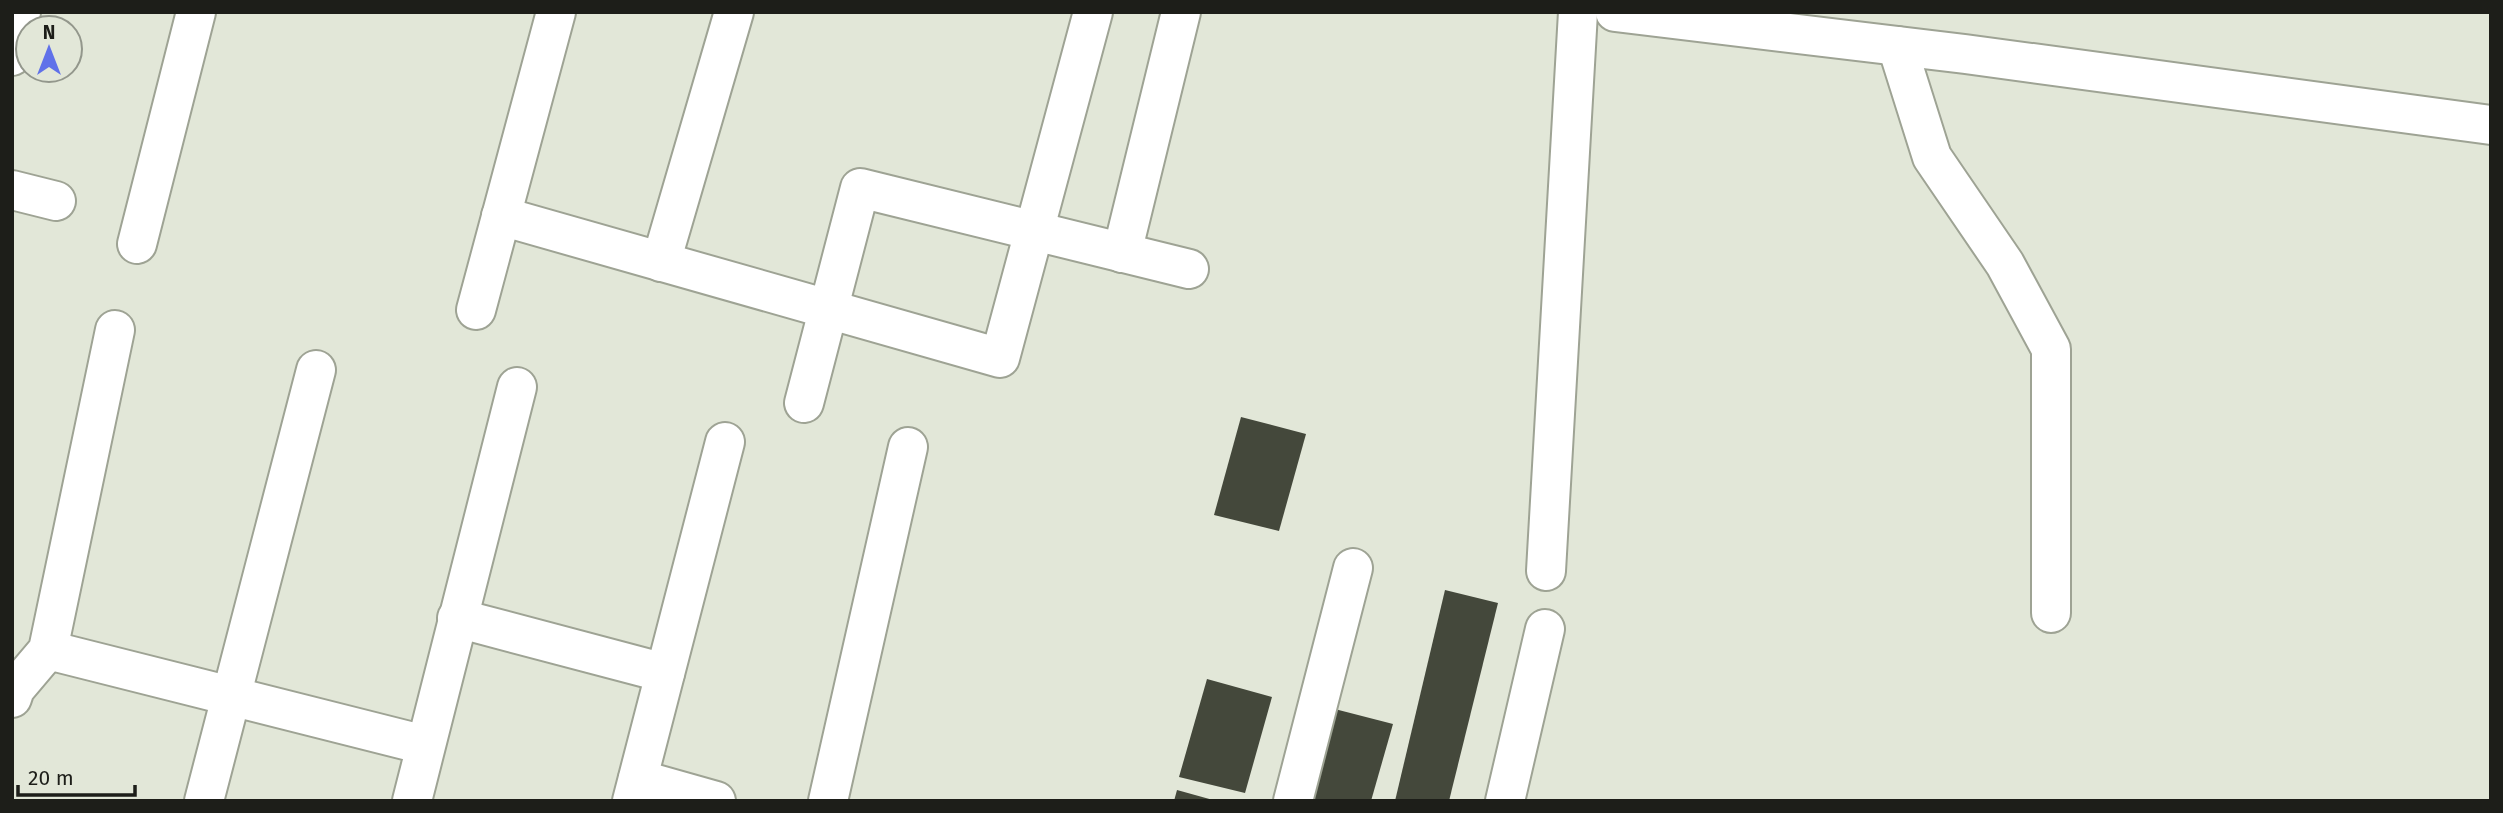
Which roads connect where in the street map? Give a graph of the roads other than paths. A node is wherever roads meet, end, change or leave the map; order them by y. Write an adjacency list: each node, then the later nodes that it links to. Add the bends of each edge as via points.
1 (21, 12): 10 (street)
2 (196, 12): 16 (street)
3 (556, 12): 14 (street)
4 (734, 12): 18 (street)
5 (1093, 12): 15 (street)
6 (1181, 12): 17 (street)
7 (1578, 12): 29 (street)
8 (1615, 12): 9 (street)
9 (1897, 46): 11 (street); 30 (street, via 1931,157 2005,264 2051,349)
10 (12, 56)
11 (2491, 125)
12 (12, 190): 13 (street)
13 (56, 201)
14 (500, 216): 18 (street); 21 (street)
15 (1034, 231): 17 (street); 20 (street, via 860,188); 20 (street, via 1000,358)
16 (138, 244)
17 (1122, 253): 19 (street)
18 (662, 262): 20 (street)
19 (1188, 269)
20 (829, 309): 25 (street)
21 (475, 310)
22 (115, 330): 33 (street)
23 (316, 370): 35 (street)
24 (517, 387): 31 (street)
25 (804, 403)
26 (725, 442): 34 (street)
27 (908, 447): 42 (street)
28 (1353, 568): 43 (street)
29 (1546, 571)
30 (2051, 613)
31 (457, 618): 34 (street); 37 (street)
32 (1545, 629): 44 (street)
33 (48, 650): 35 (street); 36 (street)
34 (664, 673): 38 (street)
35 (231, 696): 37 (street); 39 (street)
36 (12, 698)
37 (425, 744): 40 (street)
38 (635, 790): 41 (street)
39 (204, 801)
40 (412, 801)
41 (716, 801)
42 (828, 801)
43 (1293, 801)
44 (1505, 801)

